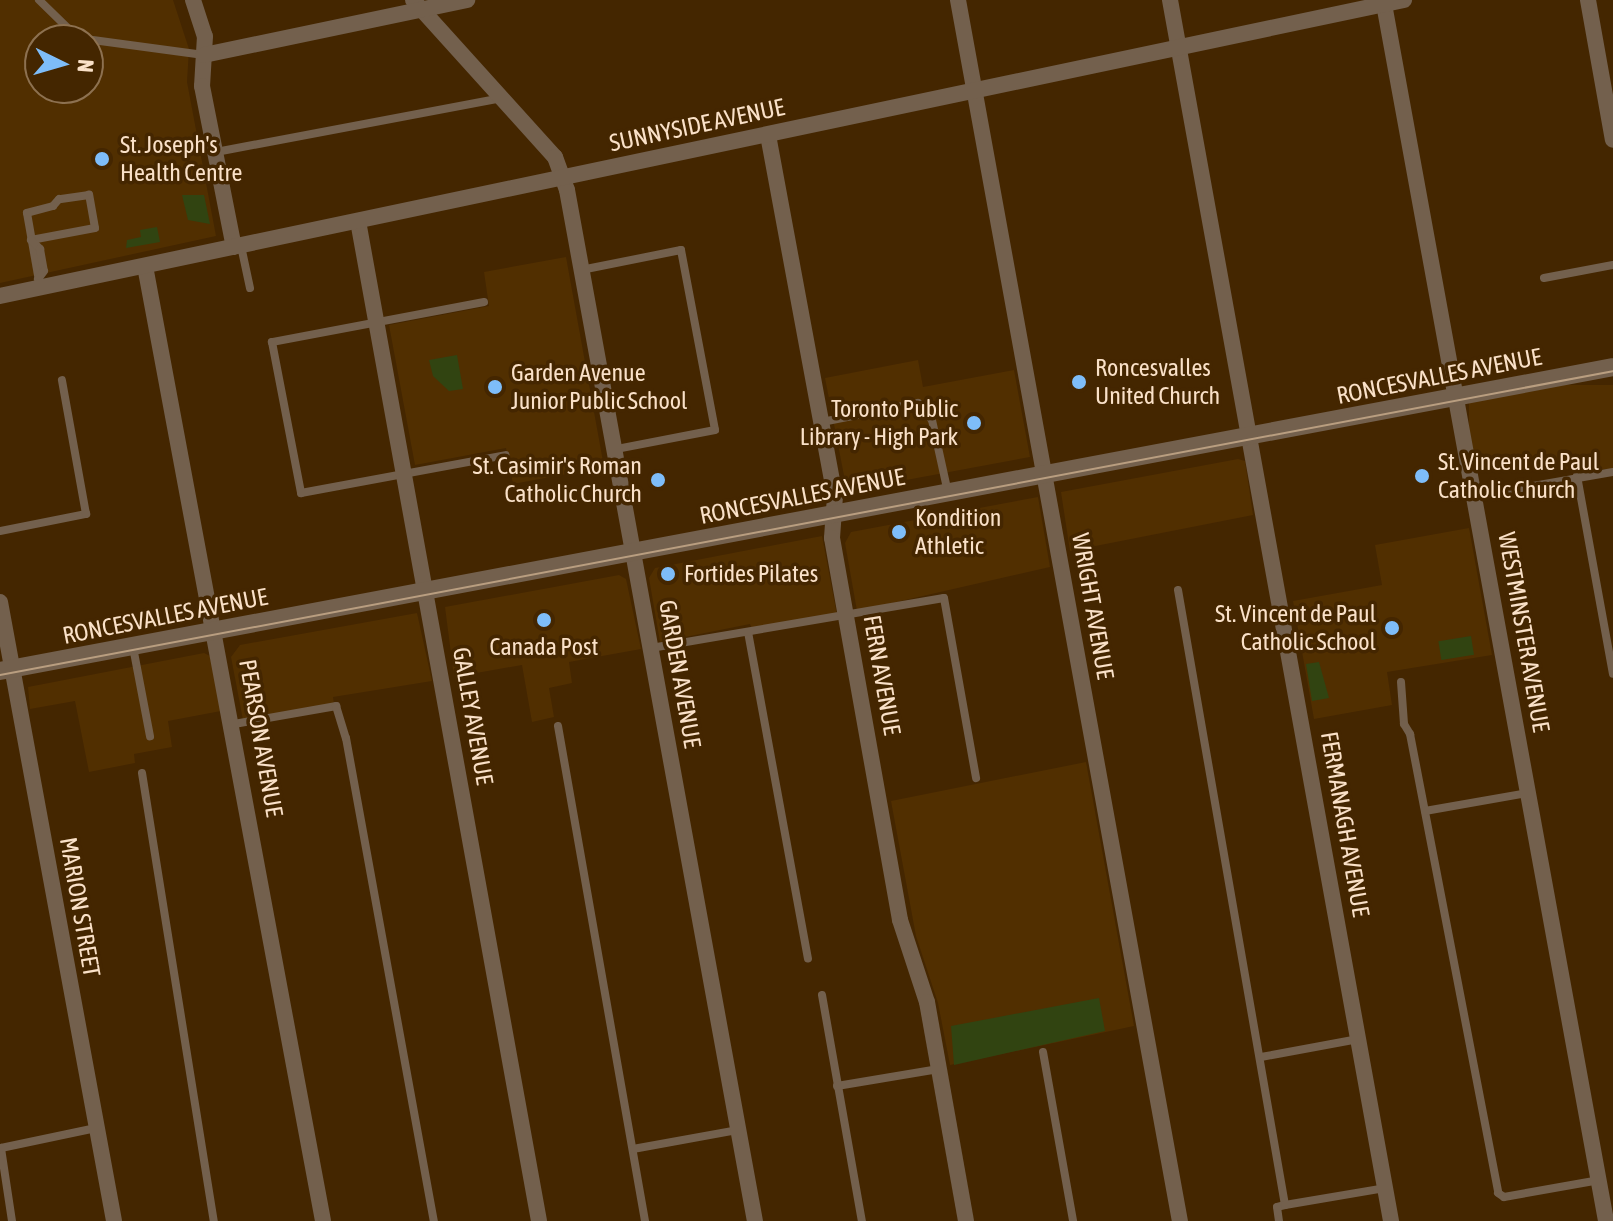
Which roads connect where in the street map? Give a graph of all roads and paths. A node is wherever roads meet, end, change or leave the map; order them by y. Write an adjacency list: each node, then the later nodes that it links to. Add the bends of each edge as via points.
1 (39, 0): 10 (lane, via 78,38)
2 (193, 0): 10 (street, via 205,36)
3 (467, 0): 8 (street)
4 (958, 0): 12 (street, WRIGHT AVENUE)
5 (1170, 0): 9 (street, FERMANAGH AVENUE)
6 (1588, 0): 11 (street)
7 (1397, 1): 9 (street, SUNNYSIDE AVENUE); 32 (street, WESTMINSTER AVENUE)
8 (418, 5): 10 (street); 13 (street, GARDEN AVENUE)
9 (1180, 48): 12 (street, SUNNYSIDE AVENUE); 34 (street, FERMANAGH AVENUE)
10 (204, 55): 16 (street, via 202,86)
11 (1606, 65): 15 (street)
12 (974, 91): 14 (street, SUNNYSIDE AVENUE); 39 (street, WRIGHT AVENUE)
13 (503, 98): 16 (lane); 17 (street, GARDEN AVENUE, via 555,157)
14 (768, 135): 17 (street, SUNNYSIDE AVENUE); 33 (street, FERN AVENUE)
15 (1613, 140)
16 (216, 152): 20 (street)
17 (564, 178): 18 (street, SUNNYSIDE AVENUE); 23 (street, GARDEN AVENUE)
18 (358, 221): 20 (street, SUNNYSIDE AVENUE); 29 (street, GALLEY AVENUE)
19 (31, 240): 19 (lane, via 95,228 89,195 28,210); 25 (lane)
20 (238, 246): 22 (street, SUNNYSIDE AVENUE); 26 (lane)
21 (1613, 265): 24 (lane)
22 (145, 266): 25 (street, SUNNYSIDE AVENUE); 51 (street, PEARSON AVENUE)
23 (581, 270): 35 (street, GARDEN AVENUE); 35 (lane, via 681,250 715,430)
24 (1544, 278)
25 (39, 283): 27 (street, SUNNYSIDE AVENUE)
26 (250, 288)
27 (0, 296)
28 (484, 302): 29 (lane)
29 (377, 322): 38 (street, GALLEY AVENUE); 38 (lane, via 272,342 301,493)
30 (1613, 367): 32 (street, RONCESVALLES AVENUE)
31 (62, 380): 44 (lane, via 86,514)
32 (1454, 398): 34 (street, RONCESVALLES AVENUE); 42 (street, WESTMINSTER AVENUE)
33 (822, 422): 41 (lane, via 918,403 932,420); 43 (street, FERN AVENUE, via 835,496)
34 (1251, 436): 39 (street, RONCESVALLES AVENUE); 67 (street, FERMANAGH AVENUE)
35 (616, 449): 45 (street, GARDEN AVENUE)
36 (506, 455): 38 (lane)
37 (1613, 472): 40 (lane)
38 (405, 473): 47 (street, GALLEY AVENUE)
39 (1045, 475): 41 (street, RONCESVALLES AVENUE); 89 (street, WRIGHT AVENUE)
40 (1577, 476): 42 (lane); 56 (lane)
41 (948, 493): 43 (street, RONCESVALLES AVENUE)
42 (1475, 496): 63 (street, WESTMINSTER AVENUE)
43 (832, 515): 45 (street, RONCESVALLES AVENUE); 49 (street, FERN AVENUE)
44 (0, 531)
45 (634, 552): 47 (street, RONCESVALLES AVENUE); 54 (street, GARDEN AVENUE)
46 (1178, 590): 69 (lane, via 1250,1025)
47 (426, 591): 51 (street, RONCESVALLES AVENUE); 83 (street, GALLEY AVENUE)
48 (0, 602): 50 (street, MARION STREET)
49 (847, 616): 52 (lane); 62 (lane, via 944,598); 70 (street, FERN AVENUE, via 900,920 927,1002)
50 (2, 630): 55 (street, MARION STREET)
51 (212, 632): 53 (street, RONCESVALLES AVENUE); 58 (street, PEARSON AVENUE)
52 (748, 632): 54 (lane); 65 (lane)
53 (133, 646): 55 (street, RONCESVALLES AVENUE); 60 (lane)
54 (651, 648): 73 (street, GARDEN AVENUE)
55 (6, 670): 72 (street, MARION STREET)
56 (1613, 674)
57 (1401, 682): 64 (lane, via 1404,724)
58 (234, 724): 81 (street, PEARSON AVENUE); 82 (lane, via 336,706)
59 (558, 726): 74 (lane)
60 (150, 736)
61 (142, 773): 80 (lane)
62 (976, 778)
63 (1528, 793): 64 (lane); 75 (street, WESTMINSTER AVENUE)
64 (1425, 811): 75 (lane, via 1498,1193 1504,1197)
65 (808, 959)
66 (822, 995): 71 (lane)
67 (1359, 1039): 69 (lane); 76 (street, FERMANAGH AVENUE)
68 (1043, 1052): 88 (lane)
69 (1261, 1057): 77 (lane)
70 (939, 1069): 71 (lane); 87 (street, FERN AVENUE)
71 (837, 1086): 86 (lane)
72 (96, 1128): 78 (lane, via 1,1148); 79 (street, MARION STREET)
73 (738, 1130): 74 (lane); 85 (street, GARDEN AVENUE)
74 (633, 1149): 84 (lane)
75 (1599, 1180): 92 (street, WESTMINSTER AVENUE)
76 (1385, 1188): 77 (lane); 91 (street, FERMANAGH AVENUE)
77 (1285, 1205): 90 (lane, via 1277,1207)
78 (12, 1221)
79 (114, 1221)
80 (214, 1221)
81 (323, 1221)
82 (434, 1221)
83 (539, 1221)
84 (645, 1221)
85 (755, 1221)
86 (862, 1221)
87 (966, 1221)
88 (1073, 1221)
89 (1180, 1221)
90 (1279, 1221)
91 (1391, 1221)
92 (1606, 1221)

